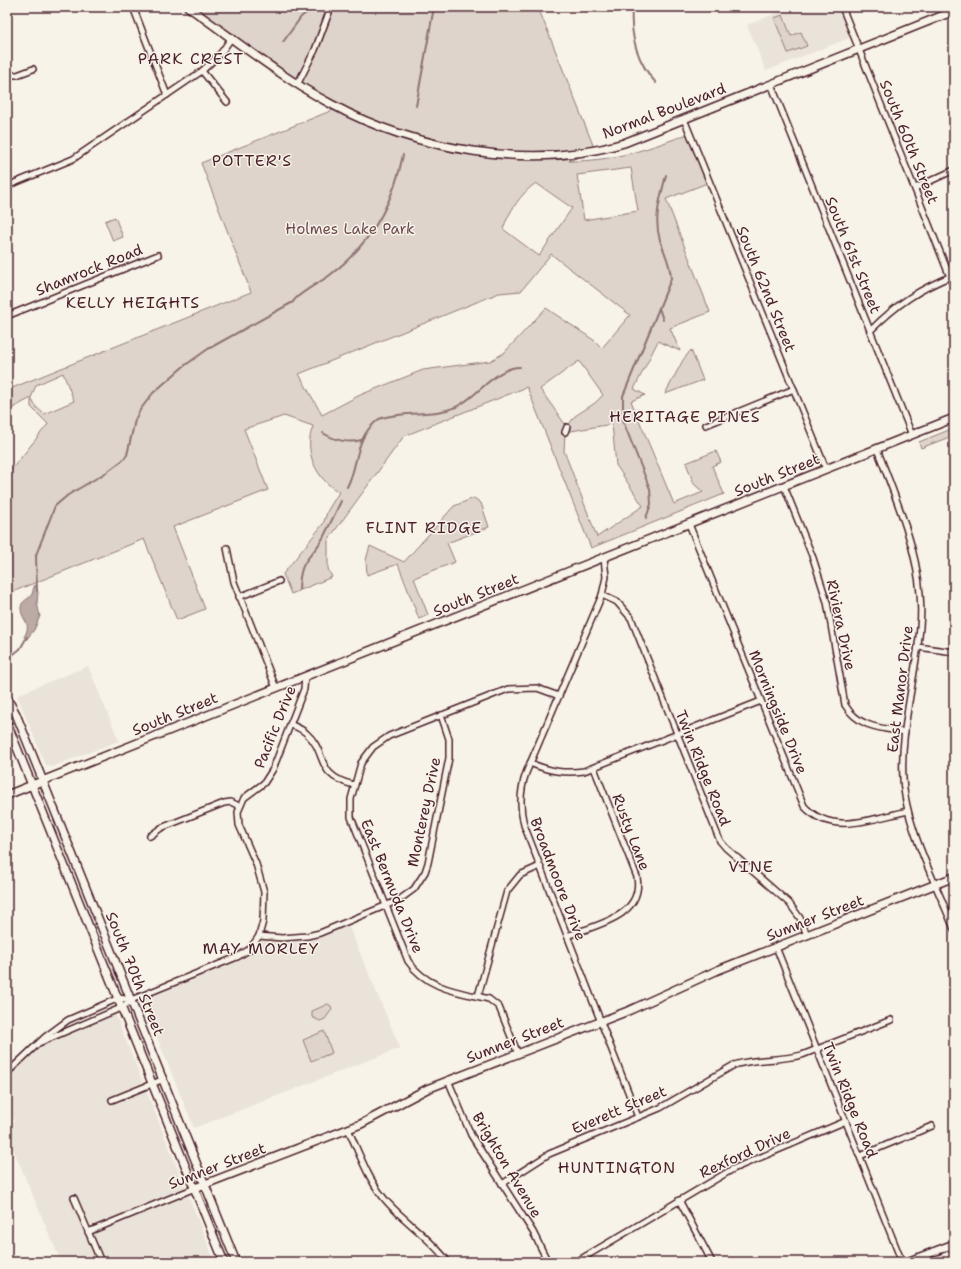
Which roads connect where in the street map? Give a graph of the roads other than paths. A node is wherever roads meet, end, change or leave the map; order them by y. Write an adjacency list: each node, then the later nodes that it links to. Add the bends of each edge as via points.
1 (133, 7): 13 (street)
2 (188, 7): 6 (main road, Normal Boulevard)
3 (331, 7): 11 (street, via 316,50)
4 (842, 7): 7 (street, South 60th Street)
5 (954, 11): 7 (main road, Normal Boulevard)
6 (232, 37): 9 (street, via 221,53); 11 (main road, Normal Boulevard)
7 (859, 49): 12 (main road, Normal Boulevard); 18 (street, South 60th Street)
8 (33, 69): 10 (street, via 17,75)
9 (202, 71): 13 (street); 14 (street)
10 (7, 75)
11 (298, 83): 15 (main road, Normal Boulevard, via 342,110 400,133 438,144 496,153 544,154 599,149 629,141)
12 (771, 84): 15 (main road, Normal Boulevard); 23 (street, South 61st Street)
13 (167, 95): 17 (street, via 73,159)
14 (227, 102)
15 (684, 119): 24 (street, South 62nd Street)
16 (954, 170): 18 (street)
17 (12, 184)
18 (915, 188): 20 (street, South 60th Street)
19 (158, 255): 22 (street, Shamrock Road)
20 (952, 276): 21 (street, South 60th Street); 23 (street, via 902,301)
21 (954, 286)
22 (7, 316)
23 (870, 330): 27 (street, South 61st Street)
24 (794, 389): 26 (street); 29 (street, South 62nd Street)
25 (954, 418): 27 (main road, South Street)
26 (706, 425)
27 (912, 435): 28 (main road, South Street)
28 (877, 449): 29 (main road, South Street); 37 (street, East Manor Drive, via 908,536 918,575 921,608)
29 (826, 469): 30 (main road, South Street)
30 (784, 486): 31 (main road, South Street); 47 (street, Riviera Drive, via 827,602 845,705 854,717 868,725)
31 (689, 524): 33 (main road, South Street); 43 (street, Morningside Drive)
32 (227, 548): 36 (street)
33 (604, 558): 35 (street, Broadmoore Drive, via 606,577); 39 (main road, South Street)
34 (279, 581): 36 (street)
35 (602, 595): 41 (street, Broadmoore Drive); 48 (street, Twin Ridge Road, via 617,602 631,618)
36 (239, 598): 40 (street)
37 (918, 648): 38 (street); 47 (street, East Manor Drive)
38 (954, 652)
39 (305, 676): 40 (main road, South Street); 46 (street, Pacific Drive, via 304,689)
40 (276, 688): 51 (main road, South Street)
41 (559, 696): 44 (street, East Bermuda Drive, via 536,688 516,688 501,691); 49 (street, Broadmoore Drive)
42 (7, 698): 51 (main road, South 70th Street, via 16,714)
43 (761, 702): 48 (street); 56 (street, Morningside Drive, via 800,800 816,817 832,824 845,824)
44 (441, 715): 53 (street, East Bermuda Drive, via 378,742 361,763); 61 (street, Monterey Drive, via 449,740 449,758 428,863 414,889)
45 (7, 723): 52 (main road, South 70th Street)
46 (290, 724): 53 (street, via 301,729 312,739 330,774 342,782); 55 (street, Pacific Drive, via 269,776 246,796)
47 (905, 732): 56 (street, East Manor Drive, via 903,778)
48 (677, 735): 50 (street); 63 (street, Twin Ridge Road, via 720,841 789,903 800,918)
49 (530, 763): 50 (street, via 550,771 561,772); 58 (street, Broadmoore Drive, via 523,782 520,805 524,825)
50 (594, 768): 65 (street, Rusty Lane, via 636,877 637,891 634,902 623,914)
51 (42, 781): 52 (main road, South Street); 69 (main road, South 70th Street)
52 (32, 785): 54 (main road, South Street); 68 (main road, South 70th Street)
53 (354, 785): 61 (street, East Bermuda Drive, via 351,808 354,826)
54 (7, 795)
55 (239, 806): 57 (street, via 231,802 224,803 161,828); 64 (street, via 240,825 264,892 263,921)
56 (908, 810): 60 (street, East Manor Drive)
57 (150, 836)
58 (540, 866): 65 (street, Broadmoore Drive); 67 (street, via 520,875 507,891)
59 (954, 877): 60 (main road, Sumner Street)
60 (936, 885): 62 (street, East Manor Drive); 63 (main road, Sumner Street)
61 (386, 906): 64 (street, Monterey Drive, via 307,936); 67 (street, East Bermuda Drive, via 406,956 418,974 440,987)
62 (954, 929)
63 (807, 935): 66 (main road, Sumner Street)
64 (259, 936): 69 (street, via 250,948 237,957)
65 (567, 936): 72 (street, Broadmoore Drive)
66 (776, 947): 72 (main road, Sumner Street); 74 (street, Twin Ridge Road)
67 (478, 996): 75 (street, East Bermuda Drive, via 493,1000 499,1007)
68 (119, 998): 69 (street); 70 (main road, South 70th Street); 73 (street, via 68,1020)
69 (131, 1000): 70 (street); 77 (main road, South 70th Street)
70 (123, 1008): 73 (street); 79 (main road, South 70th Street)
71 (891, 1020): 74 (street, Everett Street)
72 (600, 1022): 75 (main road, Sumner Street); 81 (street, Broadmoore Drive)
73 (41, 1042): 76 (street)
74 (817, 1050): 81 (street, Everett Street, via 789,1058 758,1059 734,1065 677,1099); 82 (street, Twin Ridge Road)
75 (518, 1054): 78 (main road, Sumner Street)
76 (7, 1073)
77 (164, 1079): 79 (street); 86 (main road, South 70th Street)
78 (448, 1080): 84 (main road, Sumner Street); 87 (street, Brighton Avenue, via 471,1135)
79 (153, 1083): 80 (street); 88 (main road, South 70th Street)
80 (112, 1100)
81 (638, 1117): 87 (street, Everett Street, via 556,1150)
82 (846, 1121): 85 (street, Twin Ridge Road); 90 (street, Rexford Drive, via 752,1159)
83 (932, 1126): 85 (street)
84 (348, 1129): 86 (main road, Sumner Street); 96 (street, via 380,1194 434,1245)
85 (860, 1156): 100 (street, Twin Ridge Road)
86 (205, 1184): 88 (main road, Sumner Street); 95 (main road, South 70th Street)
87 (502, 1184): 97 (street, Brighton Avenue, via 533,1232)
88 (195, 1188): 91 (street, Sumner Street); 94 (main road, South 70th Street)
89 (74, 1198): 91 (street)
90 (679, 1200): 98 (street, Rexford Drive); 99 (street)
91 (88, 1232): 93 (street)
92 (954, 1244): 101 (main road)
93 (101, 1262)
94 (224, 1262)
95 (236, 1262)
96 (448, 1262)
97 (548, 1262)
98 (576, 1262)
99 (712, 1262)
100 (902, 1262)
101 (907, 1262)

